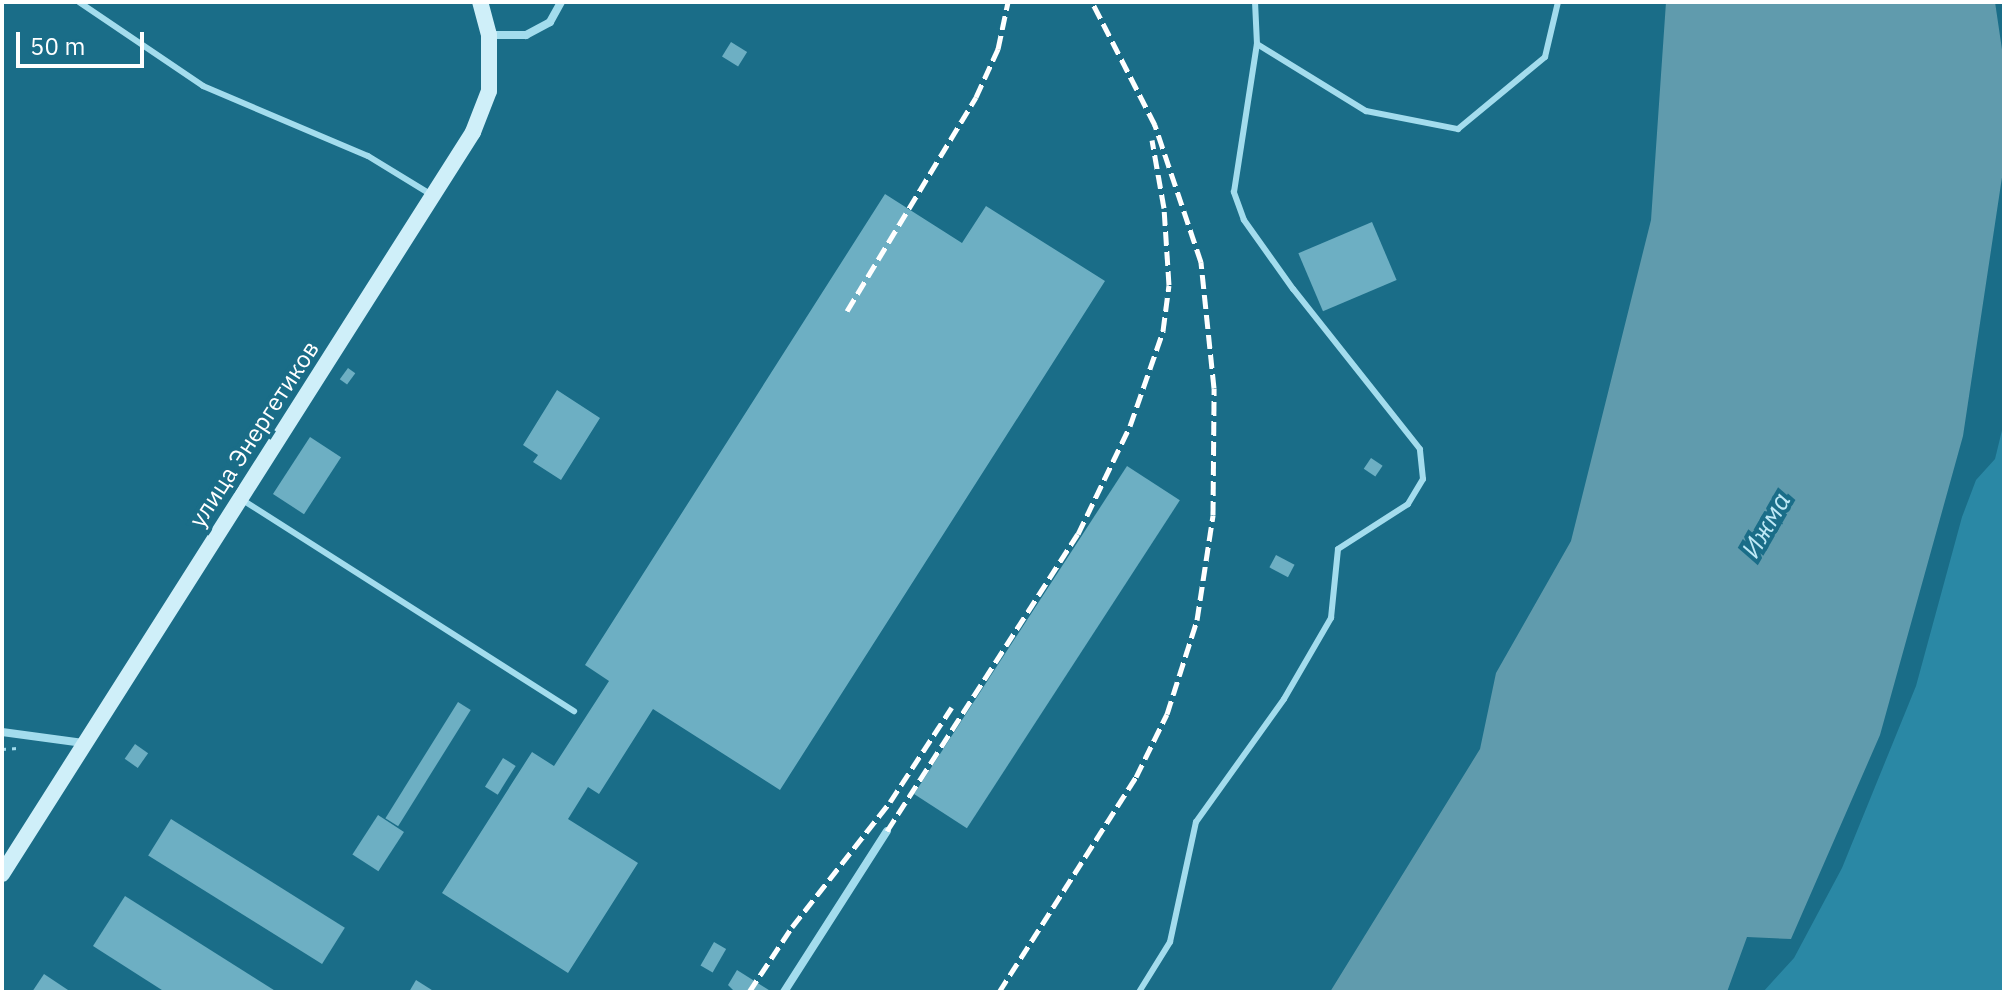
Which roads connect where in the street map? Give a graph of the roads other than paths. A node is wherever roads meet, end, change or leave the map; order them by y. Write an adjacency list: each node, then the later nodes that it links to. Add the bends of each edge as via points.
1 (79, 2): 8 (lane, via 203,86 368,156)
2 (480, 2): 6 (main road, улица Энергетиков)
3 (561, 2): 6 (street, via 550,22 526,35)
4 (1255, 2): 7 (lane)
5 (1558, 2): 7 (lane, via 1545,57 1458,129 1366,111)
6 (489, 35): 8 (main road, улица Энергетиков, via 489,91 473,132)
7 (1257, 44): 16 (lane, via 1234,192 1244,220 1420,449 1423,479 1408,504 1338,549 1331,618 1284,699 1196,822 1170,942)
8 (435, 196): 9 (main road, улица Энергетиков)
9 (241, 499): 10 (lane); 12 (main road, улица Энергетиков)
10 (574, 711)
11 (2, 732): 12 (street)
12 (84, 743): 14 (main road, улица Энергетиков)
13 (887, 831): 15 (street)
14 (2, 874)
15 (784, 992)
16 (1139, 992)

